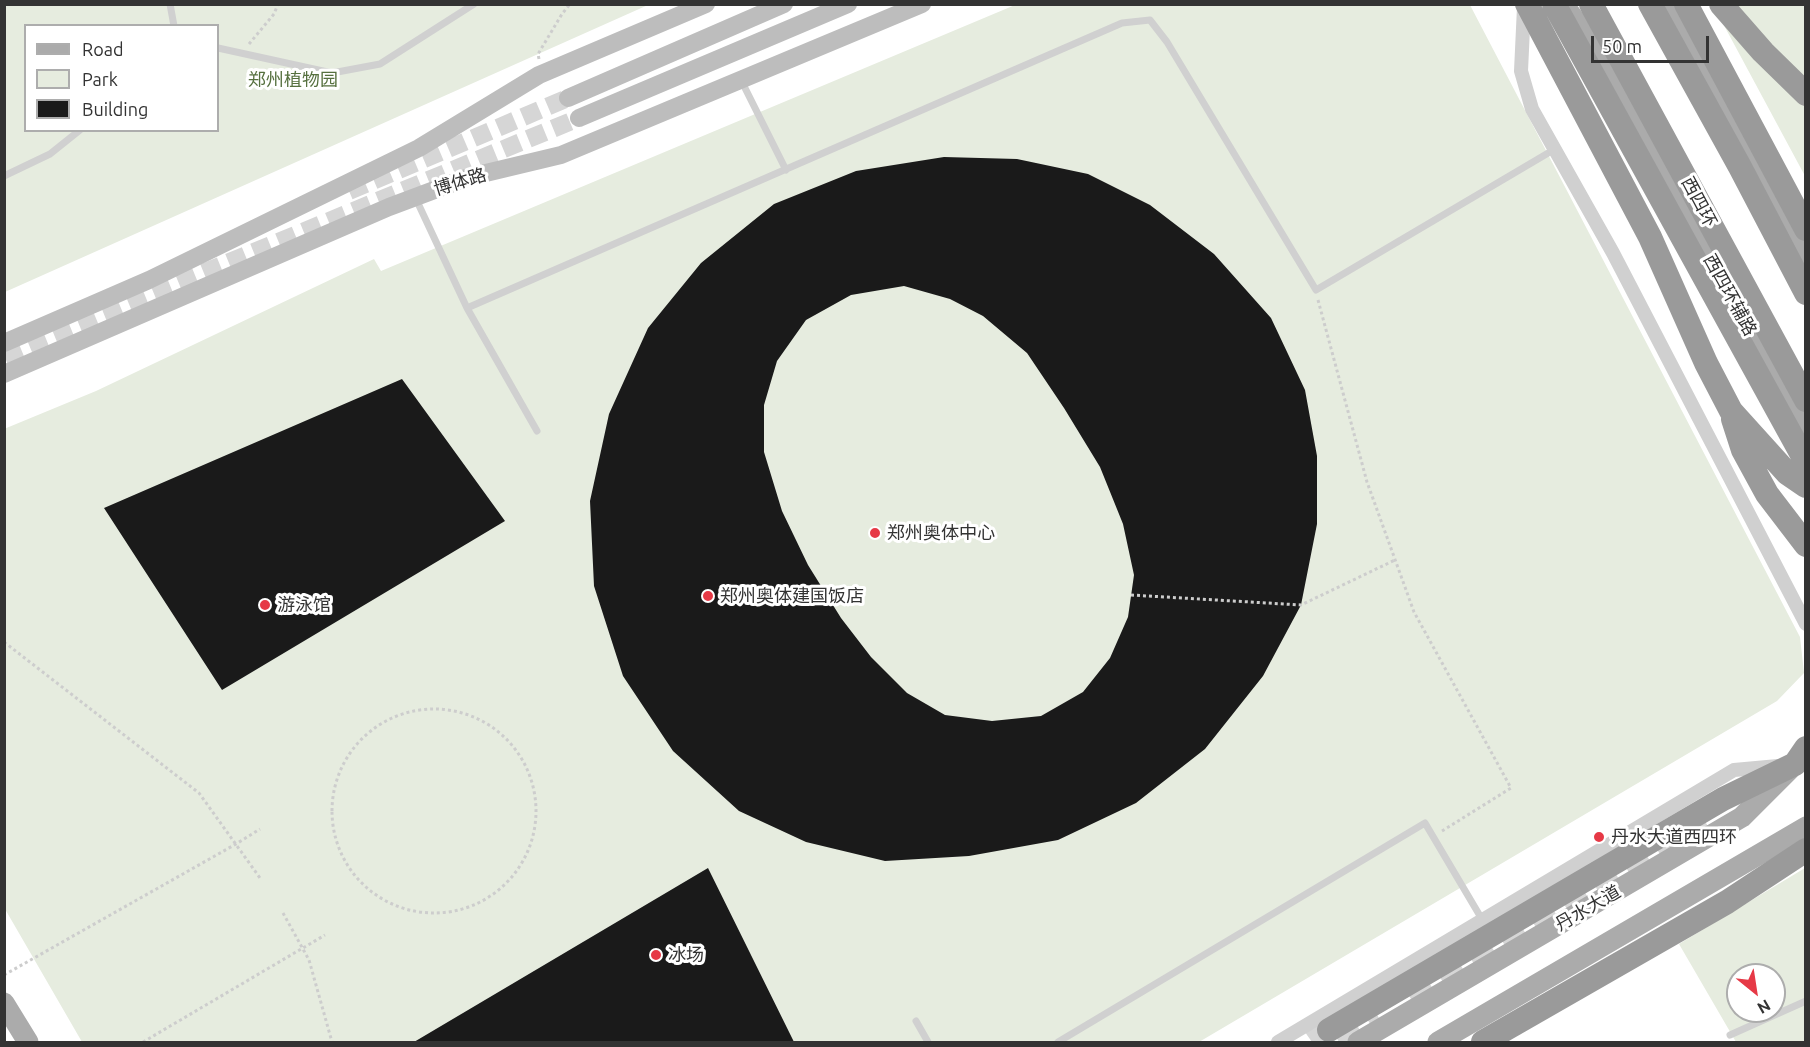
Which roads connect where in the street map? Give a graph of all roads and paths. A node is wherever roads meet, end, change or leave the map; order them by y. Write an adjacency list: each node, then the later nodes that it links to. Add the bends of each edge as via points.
1 (170, 4): 17 (lane)
2 (278, 4): 19 (path)
3 (474, 4): 19 (lane, via 380,64 332,73)
4 (570, 4): 20 (path, via 538,54)
5 (706, 4): 20 (street)
6 (784, 4): 23 (street)
7 (848, 4): 24 (street)
8 (922, 4): 21 (street, 博体路)
9 (1525, 4): 26 (street, via 1521,71 1532,109); 38 (highway, via 1650,237)
10 (1554, 4): 41 (highway)
11 (1563, 4): 40 (main road, 西四环辅路, via 1587,36)
12 (1591, 4): 37 (highway, 西四环)
13 (1650, 4): 33 (highway)
14 (1666, 4): 31 (main road)
15 (1686, 4): 30 (highway)
16 (1721, 4): 22 (highway)
17 (174, 24)
18 (219, 48): 19 (lane)
19 (241, 53)
20 (543, 73): 35 (street, via 419,148 149,280)
21 (741, 80): 27 (lane); 29 (street, 博体路, via 561,155 468,177)
22 (1806, 94)
23 (568, 98)
24 (579, 118)
25 (78, 132): 28 (lane, via 50,154)
26 (1555, 149): 32 (lane); 46 (street, via 1614,253)
27 (786, 170): 32 (lane, via 1122,23 1150,20); 34 (lane)
28 (4, 176)
29 (415, 197): 34 (lane); 36 (street, 博体路)
30 (1806, 229)
31 (1806, 260)
32 (1316, 290): 44 (path, via 1367,482)
33 (1806, 293)
34 (467, 308): 39 (lane)
35 (4, 343)
36 (4, 374)
37 (1806, 400)
38 (1731, 411): 42 (highway, via 1787,473); 43 (highway, via 1743,450 1767,494)
39 (537, 431)
40 (1806, 432)
41 (1806, 462)
42 (1806, 486)
43 (1806, 545)
44 (1395, 560): 45 (path, via 1301,605); 52 (path, via 1414,612 1511,788)
45 (1131, 595)
46 (1806, 624)
47 (4, 642): 53 (path, via 200,793)
48 (479, 717): 48 (path, via 446,708 411,710 380,723 354,745 337,774 330,807 334,840 349,870 373,894 403,909 436,914 469,908 499,891 522,865 535,833 537,798 527,765 507,737)
49 (1802, 757): 57 (street, via 1734,770); 64 (highway, via 1723,799); 72 (main road, 丹水大道, via 1742,817)
50 (1806, 827): 73 (main road)
51 (260, 829): 53 (path)
52 (1433, 836): 57 (lane); 70 (lane, via 1425,823)
53 (236, 844): 55 (path); 60 (path)
54 (1806, 850): 74 (highway, via 1727,902)
55 (260, 878)
56 (283, 913): 59 (path)
57 (1483, 921): 71 (street)
58 (325, 935): 59 (path)
59 (303, 950): 67 (path); 68 (path)
60 (4, 975)
61 (1806, 1001): 65 (lane)
62 (4, 1003): 66 (main road)
63 (916, 1021): 69 (lane)
64 (1329, 1030)
65 (1730, 1035)
66 (28, 1042)
67 (143, 1042)
68 (332, 1042)
69 (928, 1042)
70 (1058, 1042)
71 (1278, 1042)
72 (1358, 1042)
73 (1438, 1042)
74 (1483, 1042)

